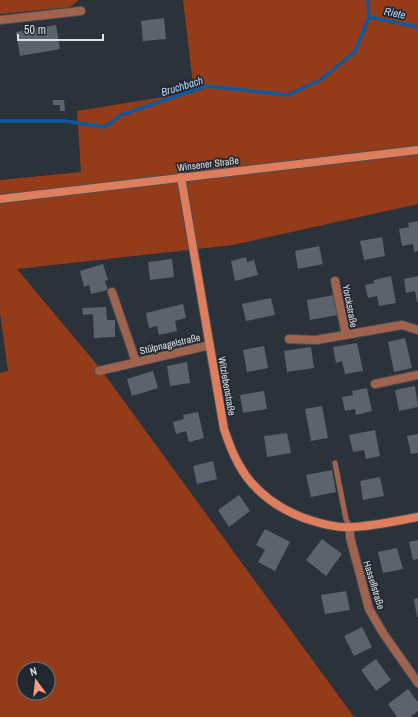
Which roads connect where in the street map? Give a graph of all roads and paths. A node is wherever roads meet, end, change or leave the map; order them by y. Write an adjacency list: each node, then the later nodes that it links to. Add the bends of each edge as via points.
1 (81, 12): 2 (street)
2 (0, 20)
3 (418, 150): 4 (street, Winsener Straße)
4 (181, 177): 5 (street, Winsener Straße); 11 (street, Witzlebenstraße)
5 (0, 199)
6 (335, 281): 9 (street, Yorckstraße)
7 (112, 292): 12 (street, Stülpnagelstraße)
8 (418, 330): 9 (street, Yorckstraße, via 402,325)
9 (346, 335): 10 (street, Yorckstraße, via 316,340)
10 (289, 339)
11 (210, 345): 12 (street, Stülpnagelstraße); 18 (street, Witzlebenstraße, via 224,429 239,465 248,478 261,492 285,510 315,522)
12 (136, 362): 13 (street, Stülpnagelstraße)
13 (99, 371)
14 (418, 375): 15 (street)
15 (375, 384)
16 (334, 463): 18 (lane)
17 (418, 517): 18 (street, Witzlebenstraße, via 372,526)
18 (350, 527): 19 (street, Hassellstraße, via 350,536 369,610)
19 (418, 683)

